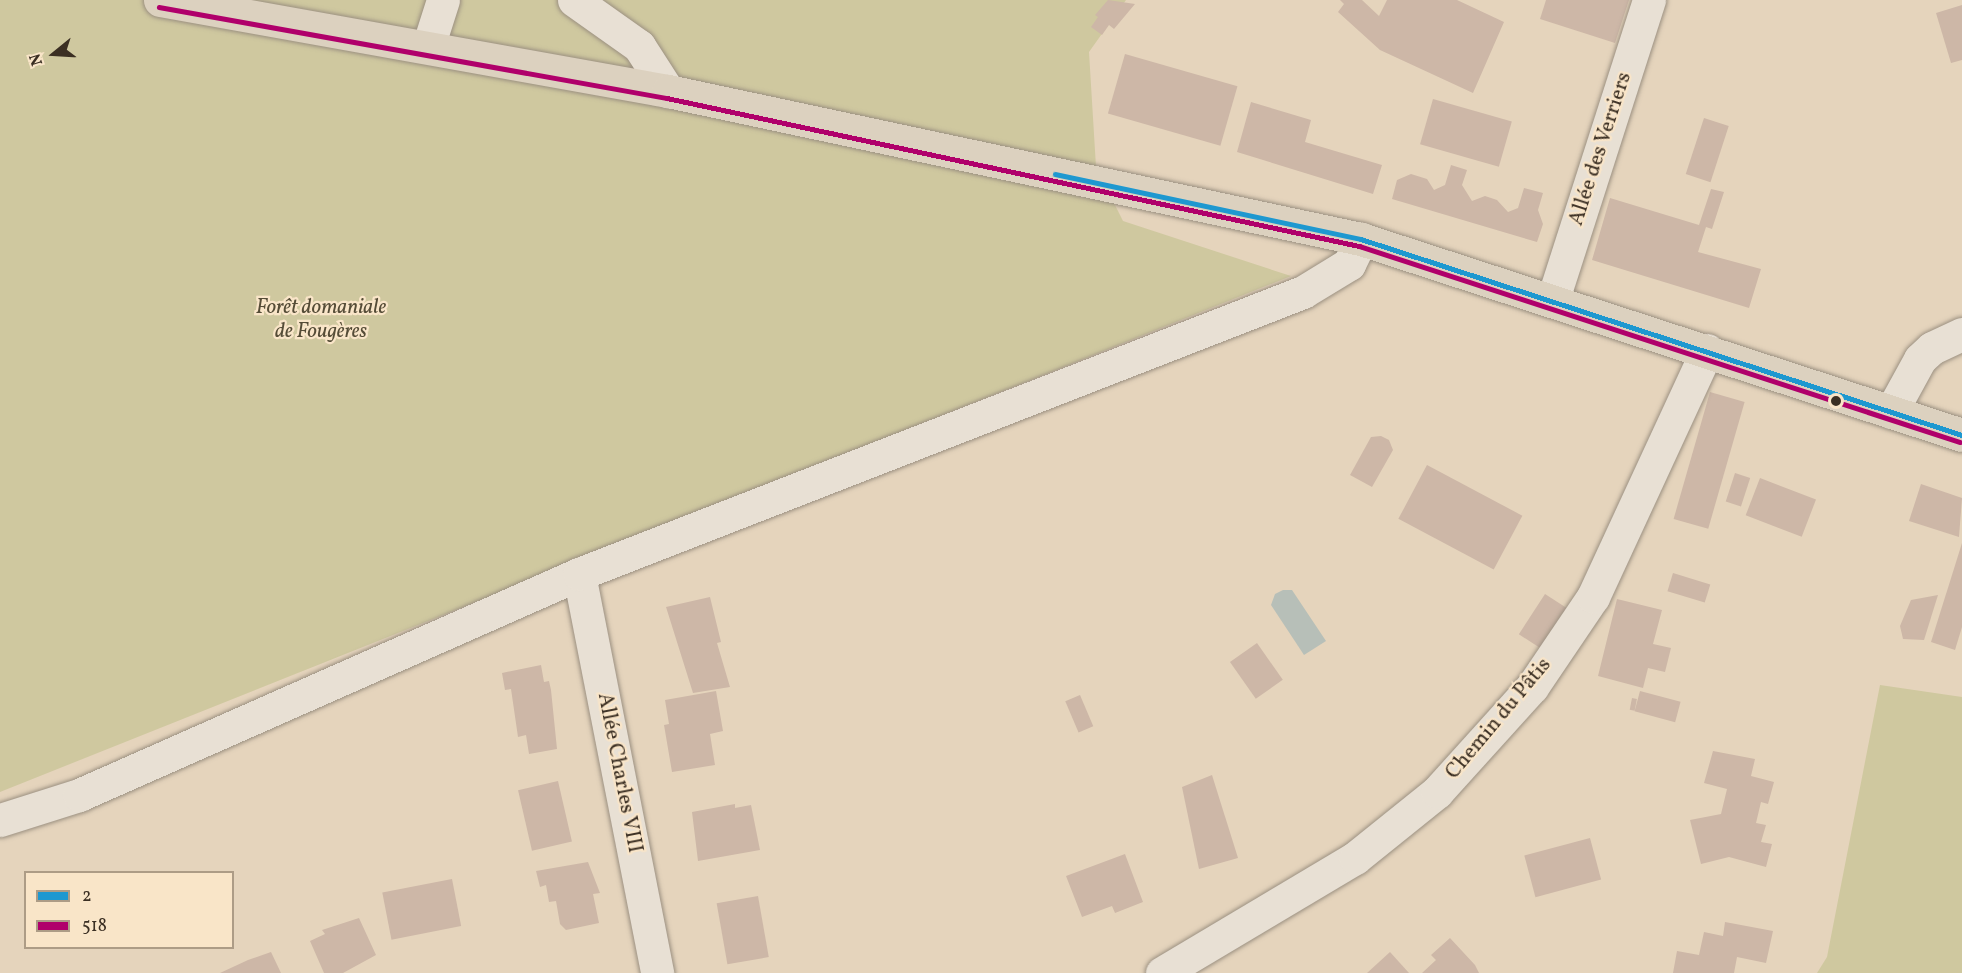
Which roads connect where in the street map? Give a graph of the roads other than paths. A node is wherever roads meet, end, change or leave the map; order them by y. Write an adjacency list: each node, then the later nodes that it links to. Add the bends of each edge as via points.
1 (160, 0): 5 (main road)
2 (443, 0): 5 (street)
3 (574, 0): 6 (street, via 639,46)
4 (1649, 0): 8 (street, Allée des Verriers)
5 (428, 47): 6 (main road)
6 (668, 91): 7 (main road)
7 (1361, 239): 8 (main road); 13 (street, via 1349,264 1303,292)
8 (1553, 299): 10 (main road)
9 (1962, 334): 11 (street, via 1932,348 1920,359)
10 (1707, 350): 11 (main road); 16 (street, Chemin du Pâtis, via 1593,597 1532,687 1437,792 1355,858)
11 (1892, 412): 12 (main road)
12 (1962, 435)
13 (579, 574): 14 (street, via 79,795); 15 (street, Allée Charles VIII)
14 (0, 820)
15 (657, 973)
16 (1162, 973)

